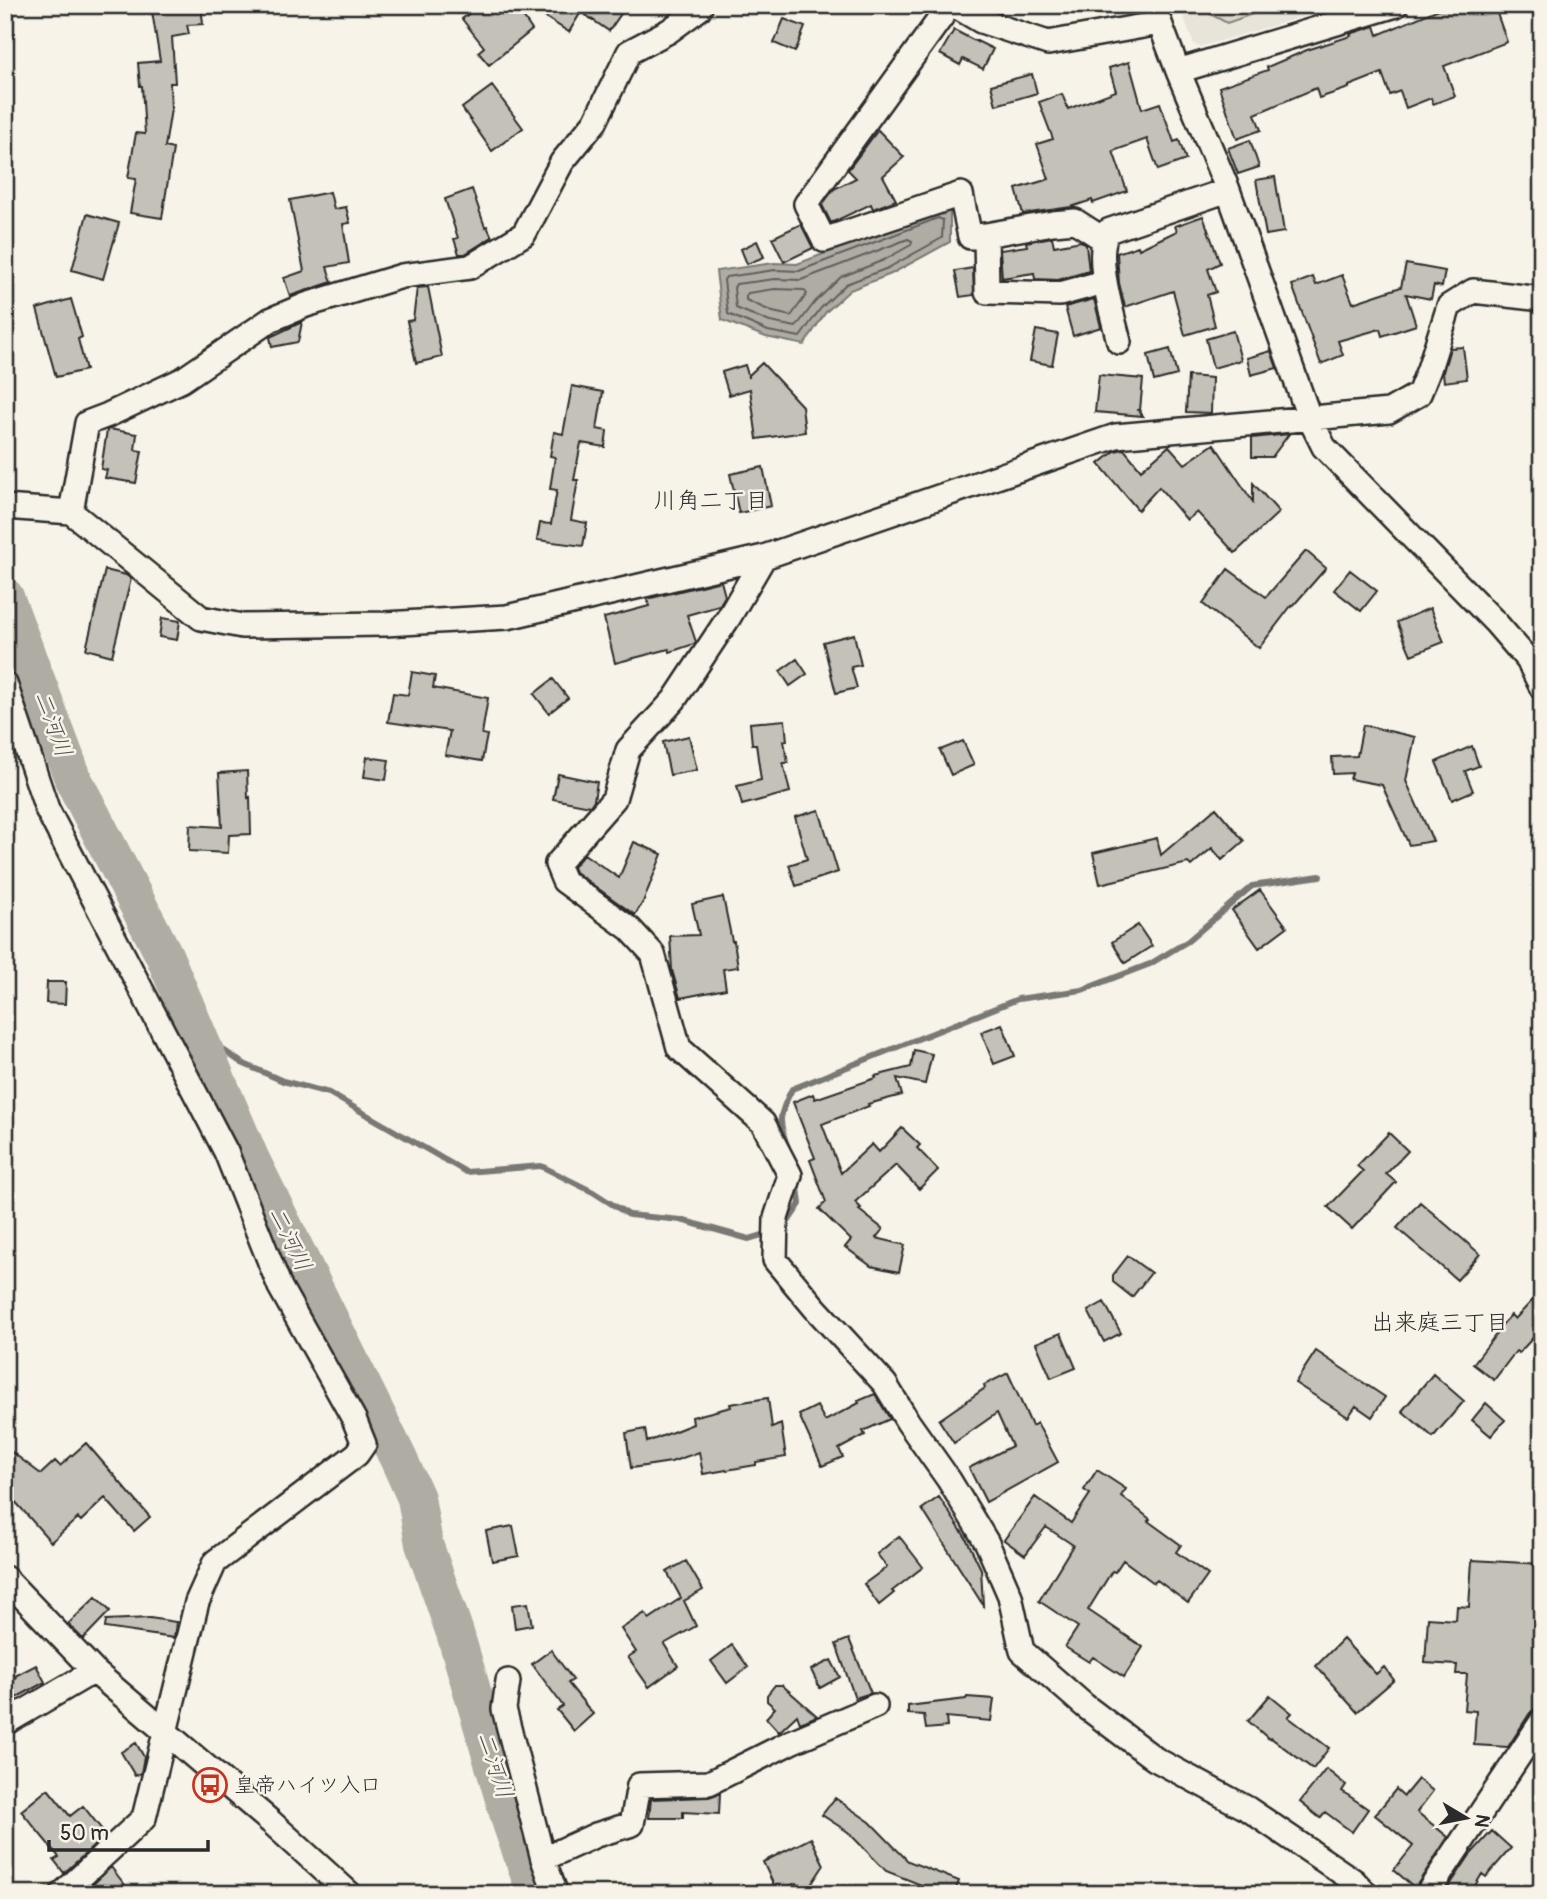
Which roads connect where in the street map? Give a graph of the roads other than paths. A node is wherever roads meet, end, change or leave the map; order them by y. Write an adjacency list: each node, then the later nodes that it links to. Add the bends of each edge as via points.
1 (701, 5): 14 (street, via 669,31 629,52 595,122 562,162 524,234 470,267 402,276 270,320 182,380 87,423)
2 (952, 5): 4 (street, via 981,21 1048,43); 7 (street, via 806,204 824,240 961,194 970,237)
3 (1396, 5): 5 (street)
4 (1156, 14): 5 (street)
5 (1178, 71): 6 (street)
6 (1228, 190): 8 (street, via 1108,231); 12 (street)
7 (986, 235): 8 (street, via 1074,221); 9 (street, via 988,292 1060,294)
8 (1103, 239): 9 (street)
9 (1104, 282): 11 (street)
10 (1542, 299): 12 (street, via 1472,291 1449,306 1419,394 1390,411)
11 (1119, 342)
12 (1309, 417): 15 (street, via 1116,436); 17 (street, via 1324,447 1496,622 1528,660)
13 (17, 507): 14 (street)
14 (71, 512): 15 (street, via 201,618 242,626 507,617)
15 (764, 557): 29 (street, via 674,700 628,750 614,799 557,864 565,881 630,929 653,954 679,1048 763,1123 790,1175 776,1218 775,1260 886,1384 949,1480 987,1543 1010,1596 1022,1651 1155,1759 1248,1809 1354,1881)
16 (5, 684): 24 (street, via 47,808 226,1152 280,1287 364,1444 215,1562 197,1602)
17 (1542, 688)
18 (5, 1578): 19 (street)
19 (94, 1671): 23 (street); 24 (street)
20 (508, 1681): 25 (street, via 504,1709)
21 (875, 1706): 25 (street, via 709,1783 639,1785 632,1824)
22 (1542, 1721): 30 (street)
23 (5, 1723)
24 (164, 1732): 26 (street, via 144,1818); 27 (street)
25 (544, 1859): 28 (street)
26 (62, 1894)
27 (350, 1894)
28 (556, 1894)
29 (1366, 1894)
30 (1427, 1894)

